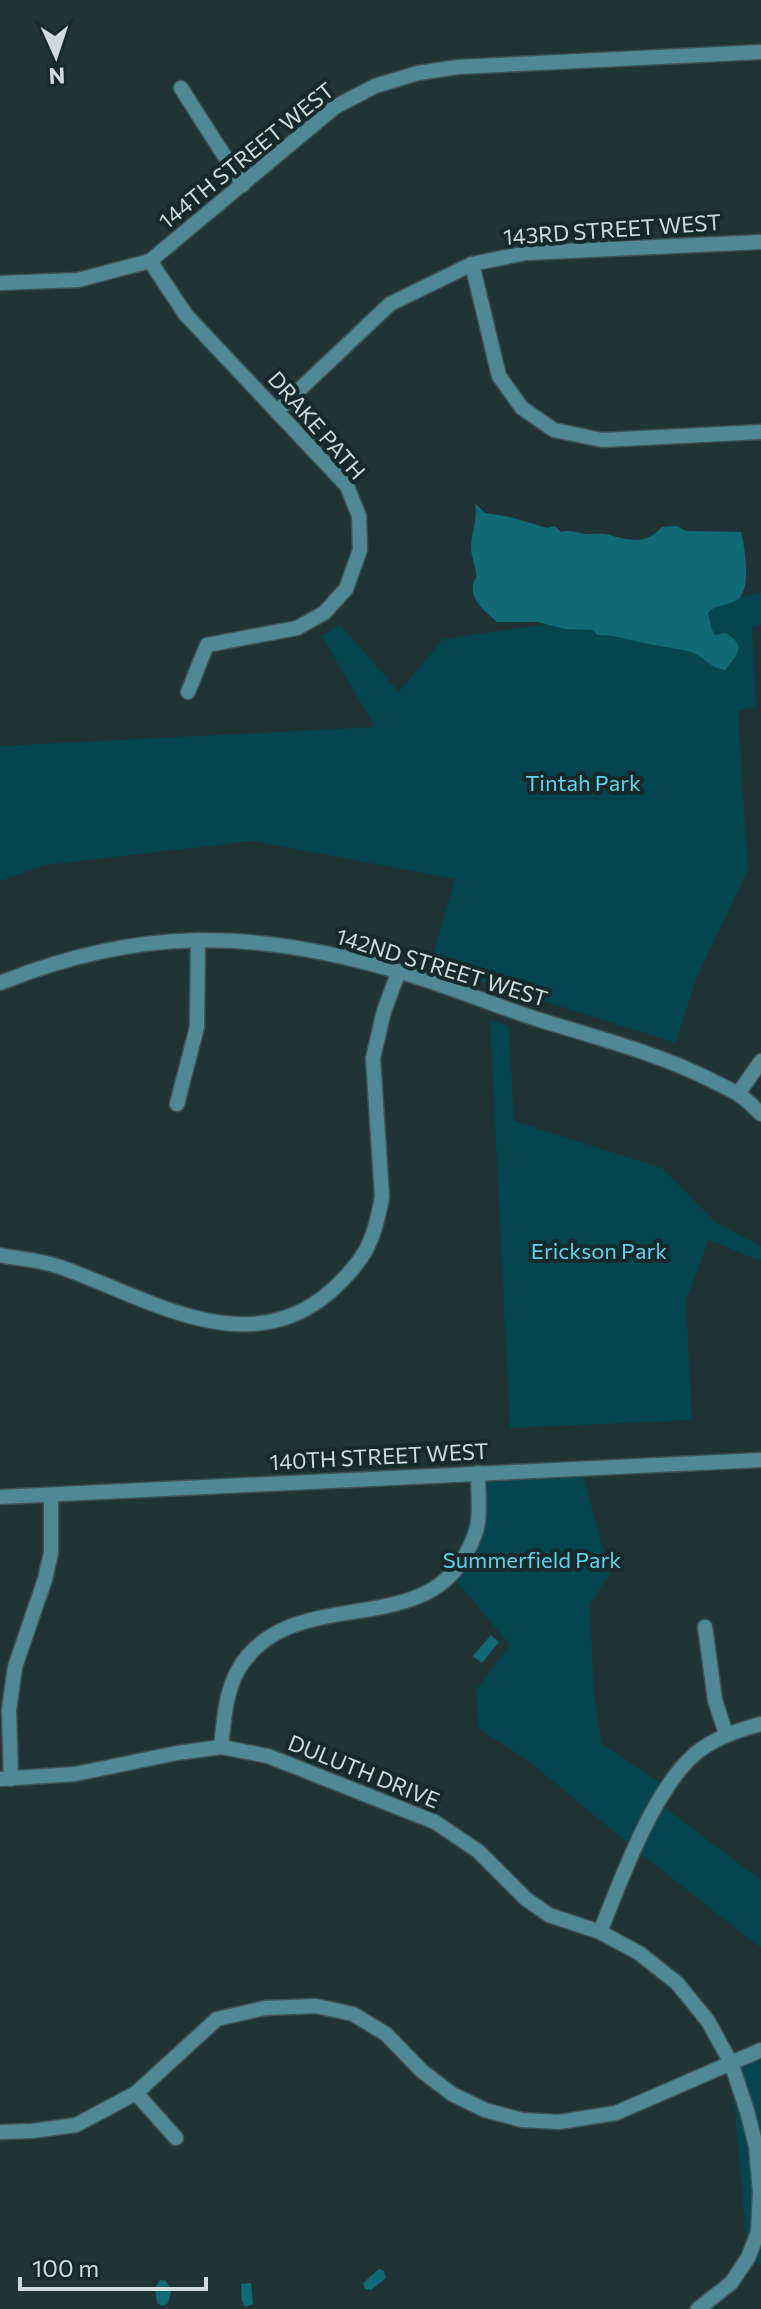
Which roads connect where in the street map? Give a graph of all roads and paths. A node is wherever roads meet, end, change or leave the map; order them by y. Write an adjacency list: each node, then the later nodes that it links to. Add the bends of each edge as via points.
1 (761, 52): 3 (street, 144TH STREET WEST, via 418,73 375,86 335,107)
2 (181, 88): 3 (street)
3 (243, 185): 5 (street, 144TH STREET WEST)
4 (761, 242): 6 (street, 143RD STREET WEST, via 526,253)
5 (150, 261): 7 (street, 144TH STREET WEST, via 78,280); 8 (street, DRAKE PATH, via 186,315)
6 (472, 264): 8 (street, 143RD STREET WEST, via 390,304); 9 (street, via 499,376 522,408 554,430 602,440)
7 (0, 283)
8 (278, 410): 10 (street, DRAKE PATH, via 347,486 359,516 360,550 346,589 324,613 297,628 207,645)
9 (761, 432)
10 (188, 692)
11 (198, 940): 12 (street, 142ND STREET WEST, via 308,948); 13 (street, 142ND STREET WEST, via 105,950); 16 (street, via 197,1027)
12 (399, 971): 15 (street, 142ND STREET WEST, via 677,1063); 18 (street, via 373,1058 380,1213 361,1261 327,1294 275,1322 245,1326 199,1320 56,1266)
13 (0, 983)
14 (761, 1061): 15 (street)
15 (738, 1094): 17 (street, 142ND STREET WEST)
16 (177, 1104)
17 (761, 1114)
18 (0, 1255)
19 (761, 1460): 20 (street, 140TH STREET WEST)
20 (478, 1473): 21 (street, 140TH STREET WEST); 26 (street, via 478,1524 459,1567 419,1596 276,1632 239,1668 228,1691)
21 (51, 1495): 22 (street, 140TH STREET WEST); 27 (street, via 51,1553 15,1667)
22 (0, 1497)
23 (705, 1627): 25 (street, via 715,1700)
24 (761, 1724): 25 (street)
25 (726, 1734): 28 (street, via 694,1754 670,1781)
26 (221, 1747): 27 (street, DULUTH DRIVE, via 75,1774); 28 (street, DULUTH DRIVE, via 268,1756 435,1822 478,1851 549,1915)
27 (5, 1779)
28 (600, 1932): 30 (street, DULUTH DRIVE, via 639,1953 677,1983 708,2021)
29 (761, 2050): 30 (street)
30 (731, 2063): 31 (street, via 616,2113 559,2122 522,2120 452,2094 386,2034 353,2014 316,2006 265,2008 217,2019); 34 (street, DULUTH DRIVE, via 756,2146 760,2193)
31 (136, 2093): 32 (street, via 76,2125); 33 (street)
32 (0, 2132)
33 (176, 2138)
34 (755, 2261): 35 (street, DULUTH DRIVE)
35 (698, 2309)

